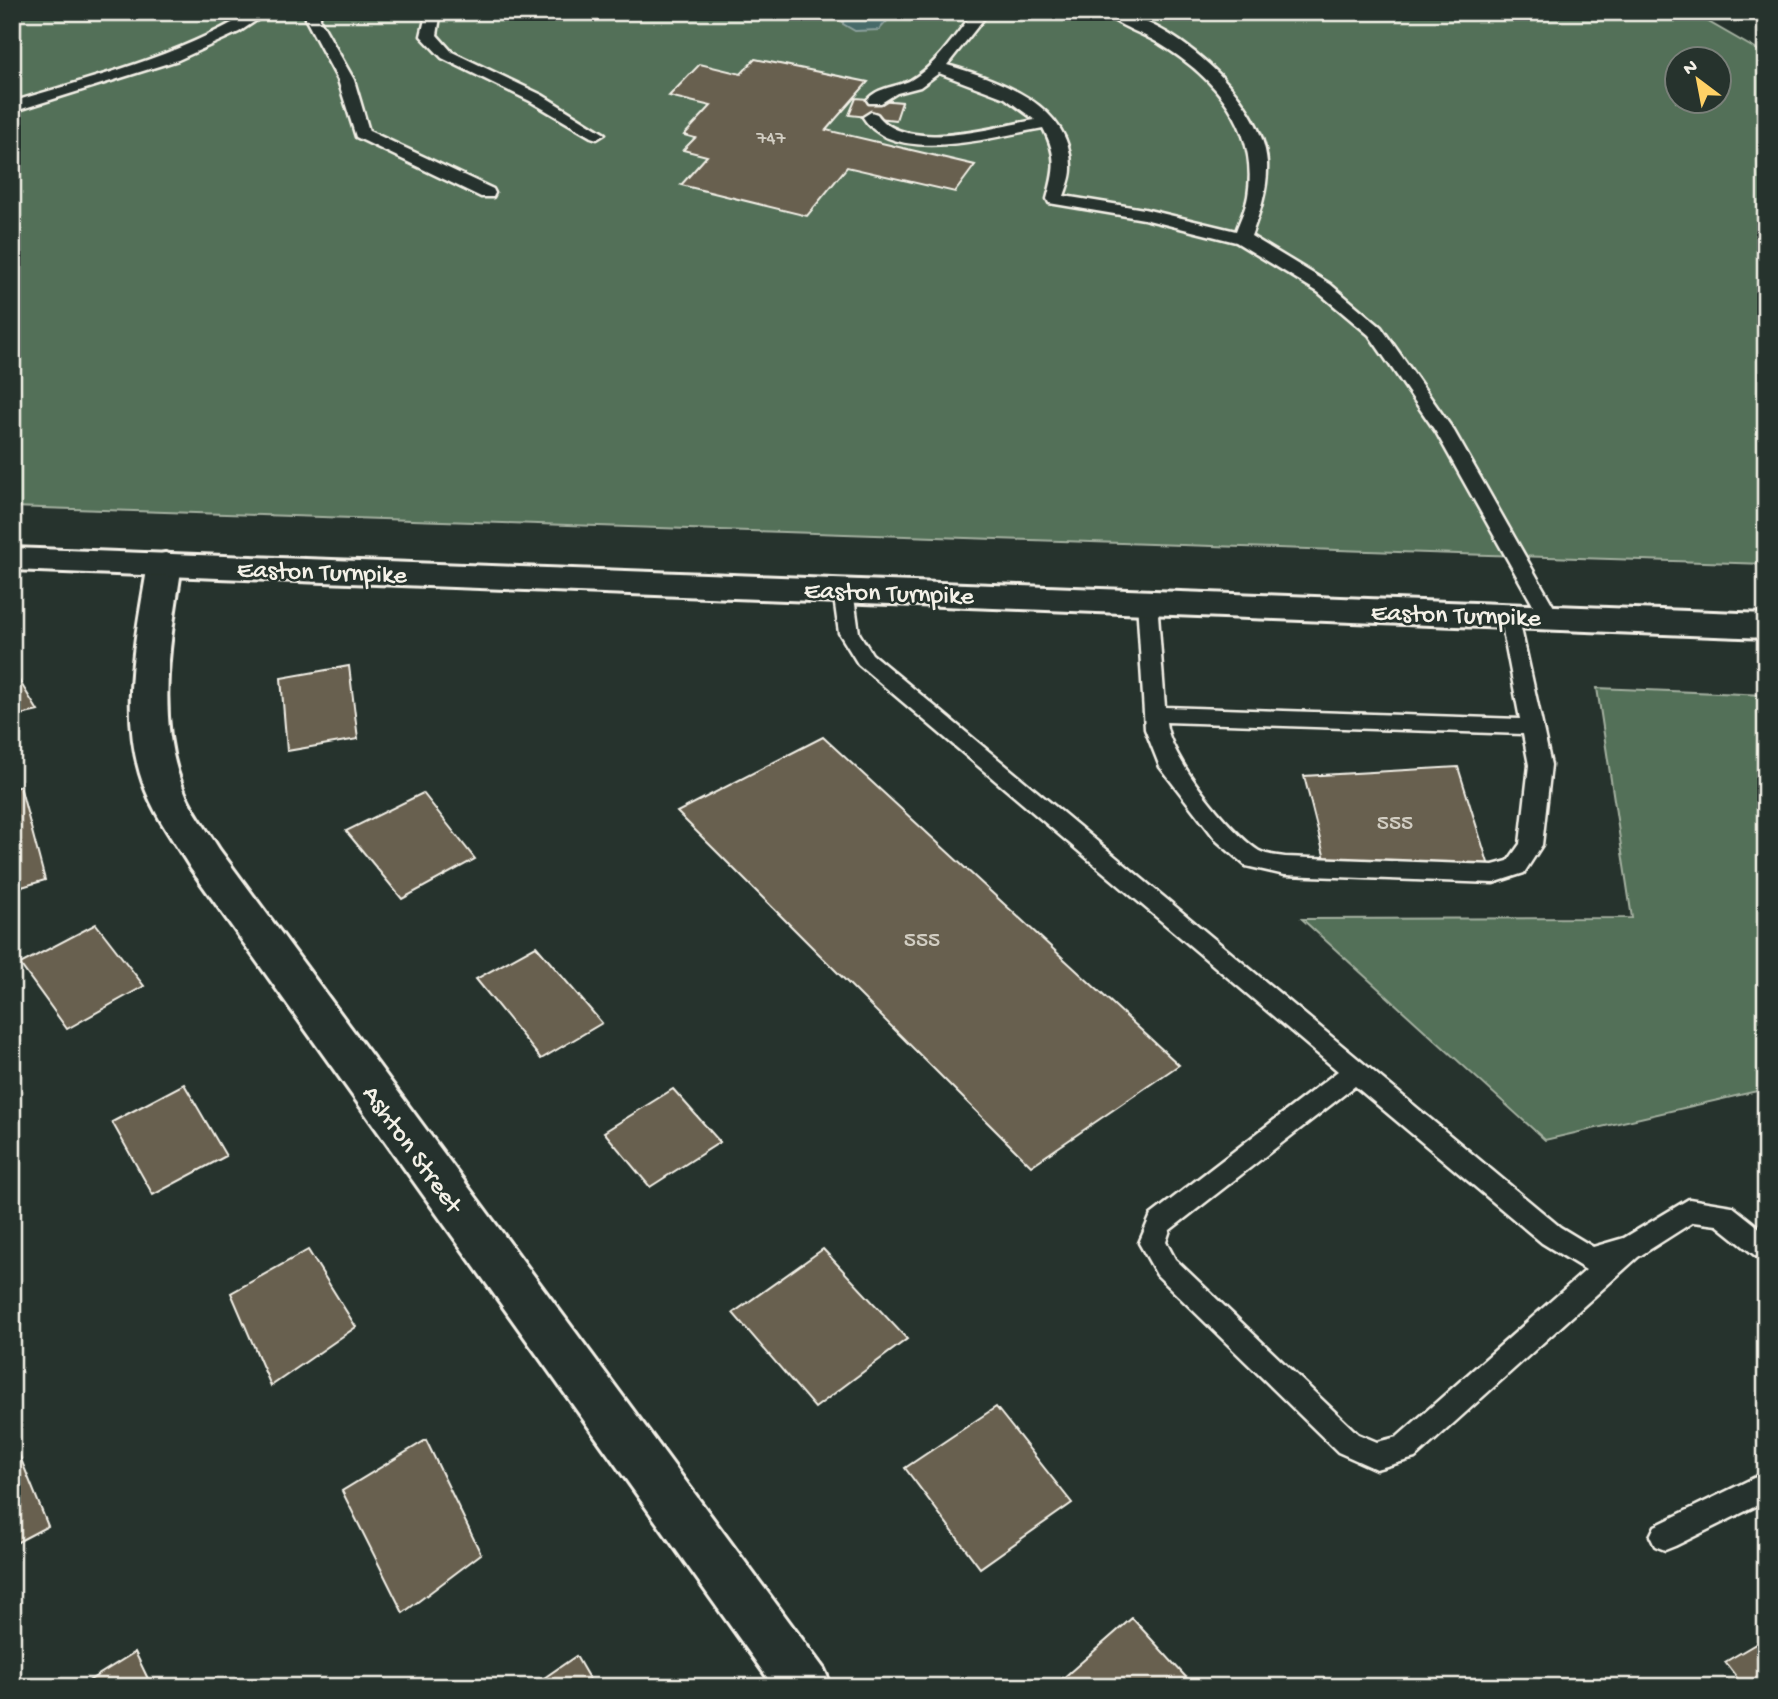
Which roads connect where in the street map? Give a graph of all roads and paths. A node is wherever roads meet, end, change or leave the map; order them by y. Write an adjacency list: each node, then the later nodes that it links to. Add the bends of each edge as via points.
1 (262, 12): 8 (lane, via 220,36 150,64)
2 (313, 12): 12 (lane, via 313,20 346,79 362,134)
3 (421, 12): 11 (lane, via 433,17 429,36 447,55)
4 (982, 12): 6 (lane)
5 (1111, 12): 13 (lane, via 1157,34 1202,65 1237,103 1257,146 1261,169 1253,215)
6 (937, 67): 7 (lane, via 915,84); 10 (lane, via 1013,94)
7 (875, 100)
8 (12, 107)
9 (871, 117): 10 (lane, via 889,134 917,141)
10 (1047, 122): 13 (lane, via 1057,137 1065,168 1055,199)
11 (597, 134)
12 (487, 193)
13 (1242, 238): 19 (lane, via 1324,288 1375,331 1445,431)
14 (12, 559): 15 (main road, Easton Turnpike)
15 (165, 564): 16 (main road, Easton Turnpike); 28 (main road, Ashton Street, via 152,650 148,720 164,789 205,859)
16 (843, 590): 17 (main road, Easton Turnpike); 23 (lane, via 849,633 865,660)
17 (1147, 601): 18 (main road, Easton Turnpike); 21 (lane)
18 (1510, 615): 19 (main road, Easton Turnpike); 22 (lane)
19 (1549, 617): 20 (main road, Easton Turnpike)
20 (1766, 626)
21 (1157, 714): 22 (lane); 22 (lane, via 1156,729 1171,767 1225,835 1254,860 1285,866 1493,874 1516,867 1531,845 1540,765)
22 (1532, 727)
23 (1356, 1071): 24 (lane, via 1551,1235 1590,1260); 24 (lane, via 1160,1223 1152,1244 1166,1267 1348,1443 1376,1456 1405,1449)
24 (1632, 1247): 25 (lane, via 1689,1210 1723,1214)
25 (1766, 1249)
26 (1766, 1486): 27 (lane)
27 (1665, 1536)
28 (806, 1687)

